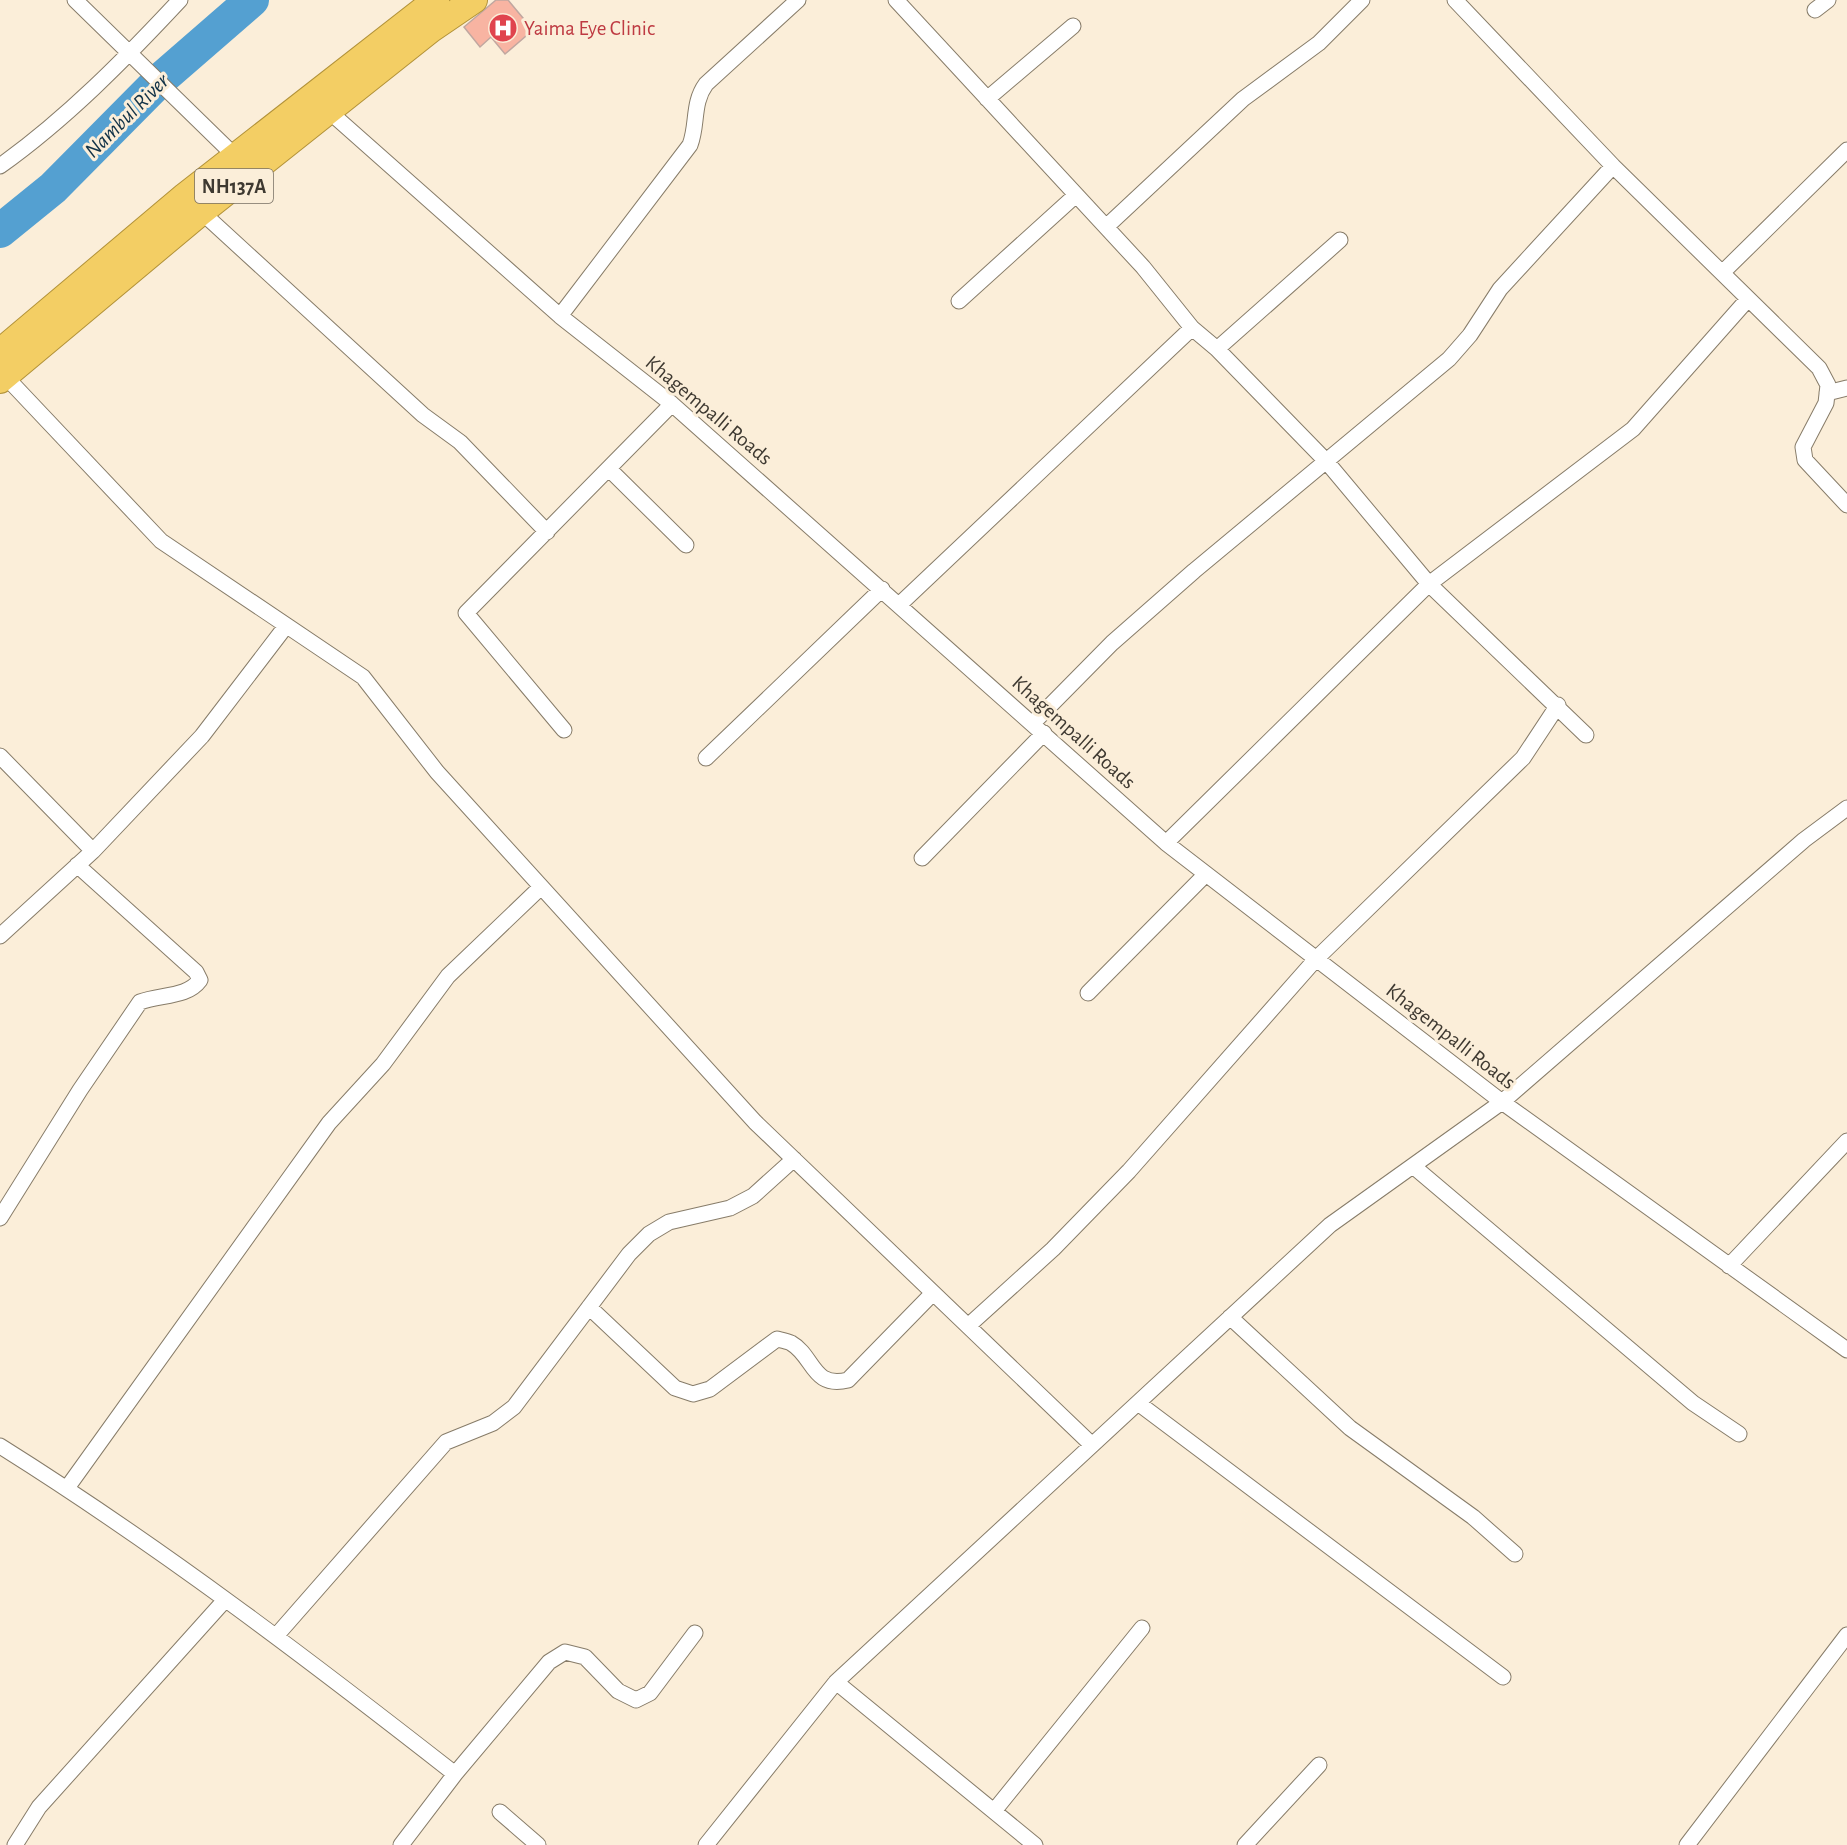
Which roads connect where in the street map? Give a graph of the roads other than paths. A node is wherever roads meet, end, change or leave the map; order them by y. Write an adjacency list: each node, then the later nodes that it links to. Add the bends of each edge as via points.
1 (75, 0): 12 (street)
2 (180, 0): 12 (street)
3 (436, 0): 14 (highway, NH137A)
4 (474, 0): 14 (highway, NH137A)
5 (798, 0): 26 (street, via 706,84 699,94 690,145)
6 (896, 0): 13 (street)
7 (1362, 0): 21 (street, via 1319,43 1243,99)
8 (1455, 0): 18 (street)
9 (1828, 0): 10 (street)
10 (1815, 10)
11 (1073, 26): 13 (street)
12 (129, 55): 16 (street); 17 (street)
13 (987, 99): 19 (street)
14 (321, 104): 16 (highway, NH137A); 26 (street, Khagempalli Roads)
15 (1847, 150): 23 (street)
16 (243, 165): 20 (highway, NH137A)
17 (0, 166)
18 (1613, 166): 23 (street); 34 (street, via 1500,289 1460,348)
19 (1076, 195): 21 (street); 25 (street)
20 (193, 204): 29 (highway, NH137A); 30 (highway, NH137A); 37 (street, via 423,415 460,442)
21 (1106, 227): 27 (street)
22 (1340, 240): 28 (street)
23 (1724, 272): 24 (street)
24 (1748, 299): 32 (street, via 1819,368 1828,385); 39 (street, via 1633,429)
25 (959, 301)
26 (560, 316): 33 (street, Khagempalli Roads)
27 (1192, 328): 28 (street); 41 (street)
28 (1217, 349): 34 (street)
29 (0, 352)
30 (2, 378): 42 (street, via 161,541)
31 (1847, 388): 32 (street)
32 (1827, 393): 36 (street, via 1826,403 1803,447 1804,460)
33 (672, 404): 35 (street); 40 (street, Khagempalli Roads)
34 (1326, 461): 39 (street); 44 (street, via 1112,643)
35 (609, 468): 37 (street); 38 (street)
36 (1847, 505)
37 (547, 532): 45 (street, via 466,613)
38 (686, 545)
39 (1429, 584): 43 (street); 50 (street)
40 (882, 589): 41 (street, Khagempalli Roads); 48 (street)
41 (899, 604): 44 (street, Khagempalli Roads)
42 (286, 626): 51 (street, via 202,736); 55 (street, via 363,677 437,772)
43 (1558, 705): 46 (street); 57 (street, via 1523,758)
44 (1038, 728): 50 (street, Khagempalli Roads); 52 (street)
45 (564, 730)
46 (1586, 735)
47 (0, 756): 51 (street)
48 (706, 758)
49 (1847, 808): 59 (street, via 1804,840)
50 (1166, 843): 54 (street, Khagempalli Roads)
51 (93, 851): 53 (street)
52 (922, 858)
53 (77, 865): 56 (street); 63 (street, via 196,972 200,980 182,993 140,1002)
54 (1206, 874): 57 (street, Khagempalli Roads); 58 (street)
55 (541, 887): 61 (street, via 754,1122); 74 (street, via 448,976 383,1064 329,1122)
56 (0, 936)
57 (1317, 959): 59 (street, Khagempalli Roads); 68 (street, via 1129,1171 1053,1249)
58 (1088, 993)
59 (1502, 1102): 62 (street); 64 (street, Khagempalli Roads)
60 (1847, 1141): 64 (street)
61 (794, 1160): 65 (street); 66 (street, via 753,1196 730,1208 669,1222 649,1234)
62 (1413, 1166): 67 (street, via 1330,1225); 71 (street, via 1693,1403)
63 (0, 1218)
64 (1729, 1266): 69 (street, Khagempalli Roads)
65 (933, 1293): 66 (street, via 848,1380 834,1383 821,1377 792,1344 777,1339 710,1389 693,1394 675,1388); 68 (street)
66 (589, 1307): 80 (street, via 514,1407 493,1423 446,1442)
67 (1230, 1317): 70 (street); 75 (street, via 1350,1428 1473,1517)
68 (968, 1326): 72 (street)
69 (1847, 1350)
70 (1138, 1402): 72 (street); 81 (street)
71 (1739, 1434)
72 (1092, 1445): 82 (street)
73 (0, 1446): 74 (street)
74 (67, 1488): 76 (street)
75 (1515, 1554)
76 (225, 1600): 80 (street); 87 (street, via 39,1807)
77 (1142, 1628): 85 (street)
78 (696, 1633): 84 (street, via 650,1693 636,1700 618,1691 585,1657 565,1652 549,1662)
79 (1847, 1635): 93 (street)
80 (276, 1636): 84 (street)
81 (1503, 1677)
82 (836, 1682): 85 (street); 90 (street)
83 (1319, 1765): 92 (street)
84 (455, 1774): 88 (street)
85 (994, 1811): 91 (street)
86 (500, 1812): 89 (street)
87 (15, 1845)
88 (401, 1845)
89 (538, 1845)
90 (706, 1845)
91 (1035, 1845)
92 (1245, 1845)
93 (1687, 1845)

